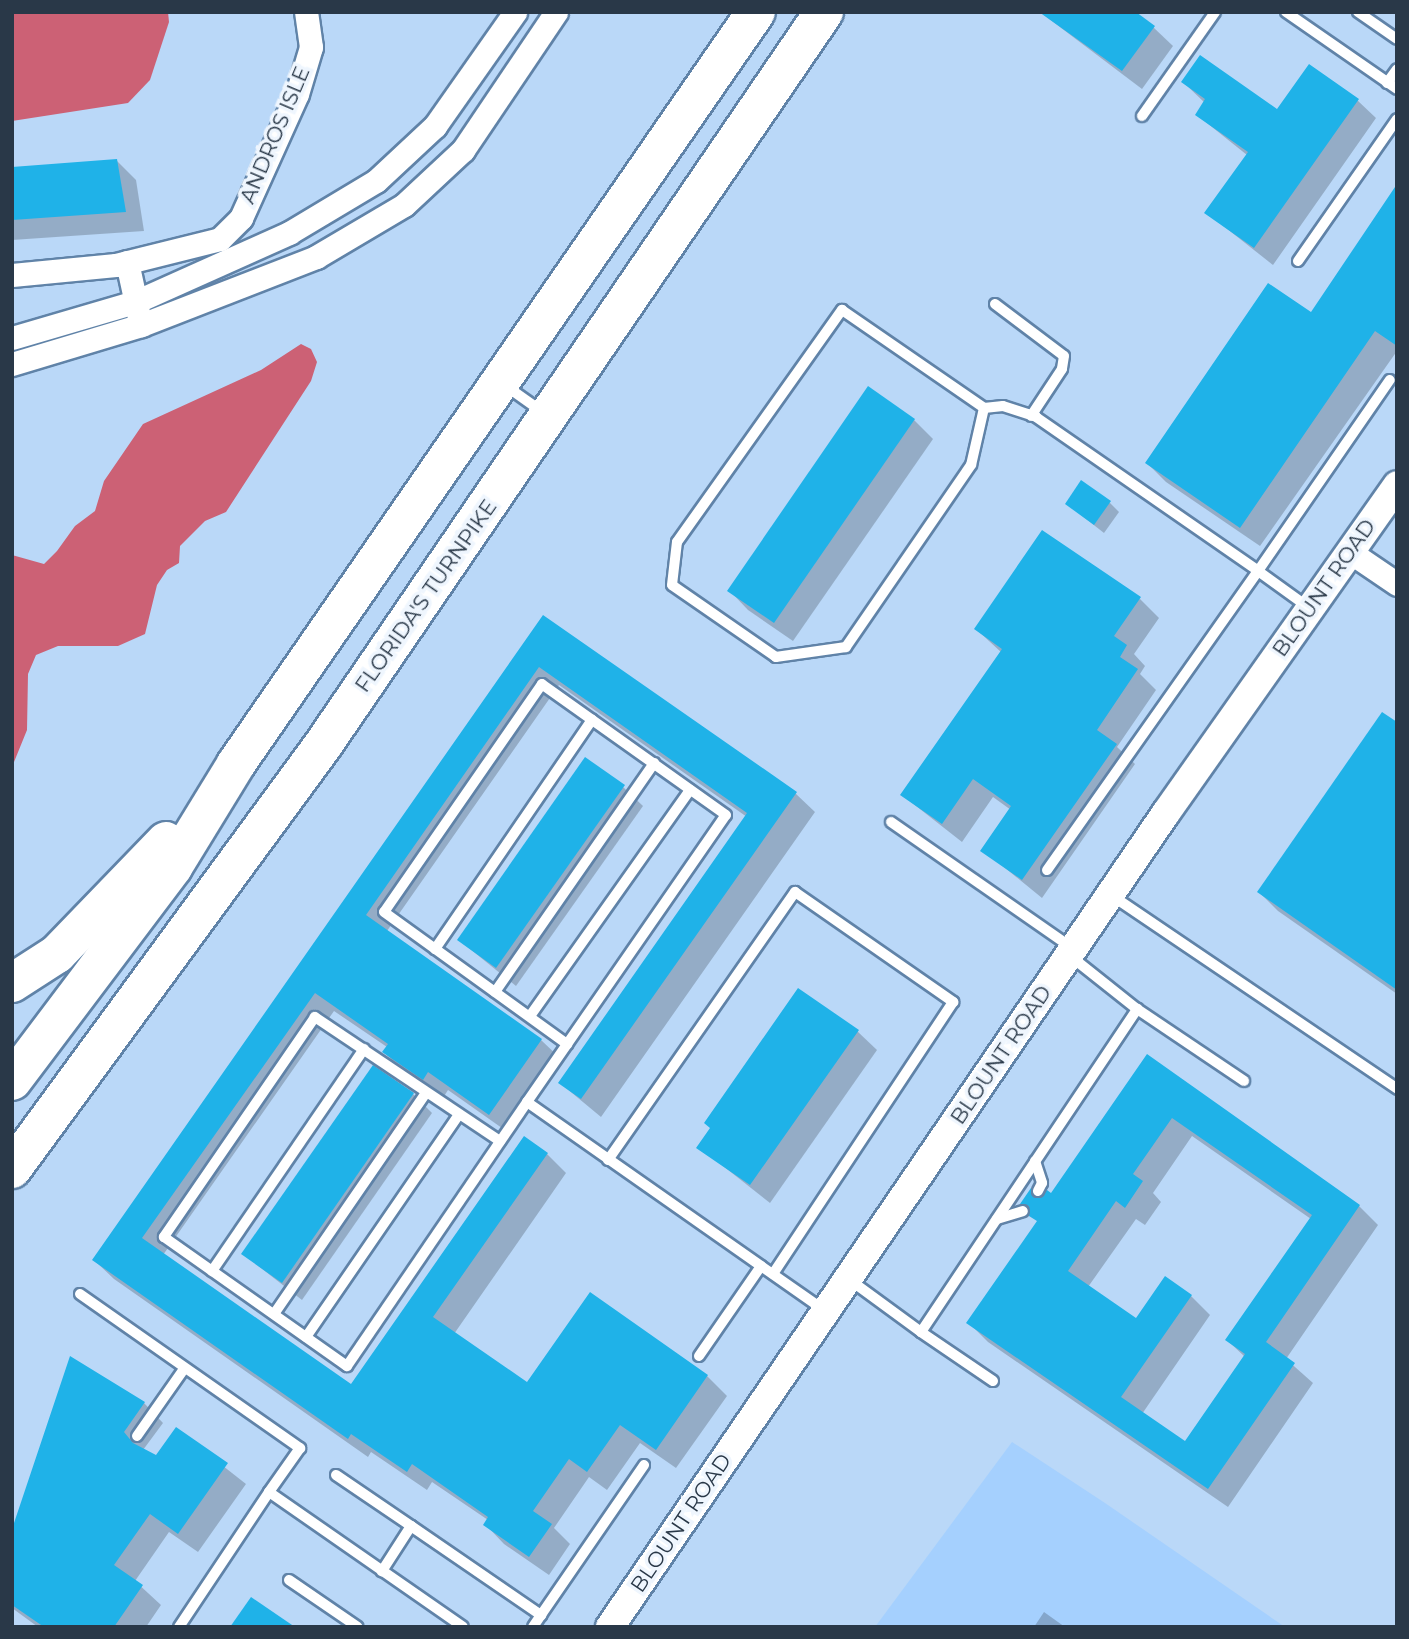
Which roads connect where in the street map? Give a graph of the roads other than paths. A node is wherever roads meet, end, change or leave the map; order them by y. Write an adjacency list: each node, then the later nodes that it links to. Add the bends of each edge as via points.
1 (306, 12): 15 (street, ANDROS ISLE, via 311,47 296,94 241,218 220,239)
2 (515, 12): 17 (street, via 435,126 376,181 289,233)
3 (556, 12): 19 (street, via 463,150 404,205 316,257)
4 (756, 12): 23 (highway)
5 (824, 12): 25 (highway, FLORIDA'S TURNPIKE)
6 (1286, 12): 11 (lane)
7 (1358, 12): 9 (lane)
8 (1211, 14): 12 (lane)
9 (1397, 40)
10 (1397, 69): 11 (lane)
11 (1392, 86)
12 (1142, 116)
13 (1397, 119): 14 (lane)
14 (1298, 261)
15 (127, 262): 16 (street, ANDROS ISLE); 17 (street)
16 (12, 275)
17 (135, 302): 19 (street); 20 (street)
18 (995, 304): 26 (lane, via 1064,356 1062,369)
19 (141, 325): 21 (street)
20 (12, 338)
21 (12, 364)
22 (1390, 380): 29 (lane)
23 (498, 381): 25 (lane); 34 (highway)
24 (984, 408): 24 (lane, via 842,310 677,542 672,585 776,657 846,647 971,465); 26 (lane, via 1003,406)
25 (550, 416): 53 (highway, FLORIDA'S TURNPIKE, via 323,745)
26 (1031, 416): 29 (lane)
27 (1397, 485): 28 (street, BLOUNT ROAD)
28 (1350, 552): 30 (street); 31 (street, BLOUNT ROAD)
29 (1258, 571): 31 (lane); 37 (lane)
30 (1397, 584)
31 (1310, 609): 38 (street, BLOUNT ROAD)
32 (592, 720): 33 (lane); 39 (lane); 39 (lane, via 542,684 384,912)
33 (654, 763): 35 (lane); 42 (lane)
34 (236, 764): 41 (highway, via 57,954); 47 (highway, via 173,867)
35 (690, 790): 44 (lane); 45 (lane, via 726,815)
36 (891, 822): 40 (lane)
37 (1047, 870)
38 (1111, 895): 40 (street, BLOUNT ROAD); 49 (lane)
39 (435, 949): 42 (lane)
40 (1072, 952): 43 (lane); 65 (street, BLOUNT ROAD)
41 (12, 984)
42 (495, 992): 44 (lane)
43 (1138, 1009): 48 (lane); 56 (lane)
44 (530, 1017): 45 (lane)
45 (568, 1044): 51 (lane)
46 (363, 1049): 50 (lane); 63 (lane); 63 (lane, via 315,1017 164,1237)
47 (12, 1081)
48 (1244, 1081)
49 (1397, 1089)
50 (426, 1093): 52 (lane); 68 (lane)
51 (527, 1102): 54 (lane); 55 (lane)
52 (459, 1114): 54 (lane); 70 (lane)
53 (45, 1127): 57 (highway, FLORIDA'S TURNPIKE); 58 (highway)
54 (499, 1141): 70 (lane, via 347,1366)
55 (608, 1160): 62 (lane); 64 (lane, via 795,892 953,1002)
56 (1035, 1161): 59 (lane, via 1042,1183); 61 (lane)
57 (12, 1169)
58 (12, 1184)
59 (1038, 1191)
60 (1023, 1211): 61 (lane)
61 (997, 1219): 69 (lane)
62 (761, 1266): 64 (lane); 71 (lane)
63 (212, 1271): 68 (lane)
64 (773, 1274): 67 (lane)
65 (849, 1279): 67 (street, BLOUNT ROAD); 69 (lane)
66 (80, 1294): 72 (lane)
67 (826, 1312): 86 (street, BLOUNT ROAD)
68 (274, 1314): 70 (lane)
69 (921, 1332): 73 (lane)
70 (306, 1337)
71 (699, 1356)
72 (184, 1369): 74 (lane); 77 (lane, via 299,1448)
73 (993, 1381)
74 (137, 1436)
75 (644, 1465): 81 (lane)
76 (335, 1475): 78 (lane)
77 (269, 1492): 79 (lane); 82 (lane)
78 (411, 1526): 79 (lane); 81 (lane)
79 (382, 1571): 84 (lane)
80 (289, 1580): 83 (lane)
81 (541, 1615): 85 (lane)
82 (179, 1627)
83 (358, 1627)
84 (463, 1627)
85 (533, 1627)
86 (610, 1627)

